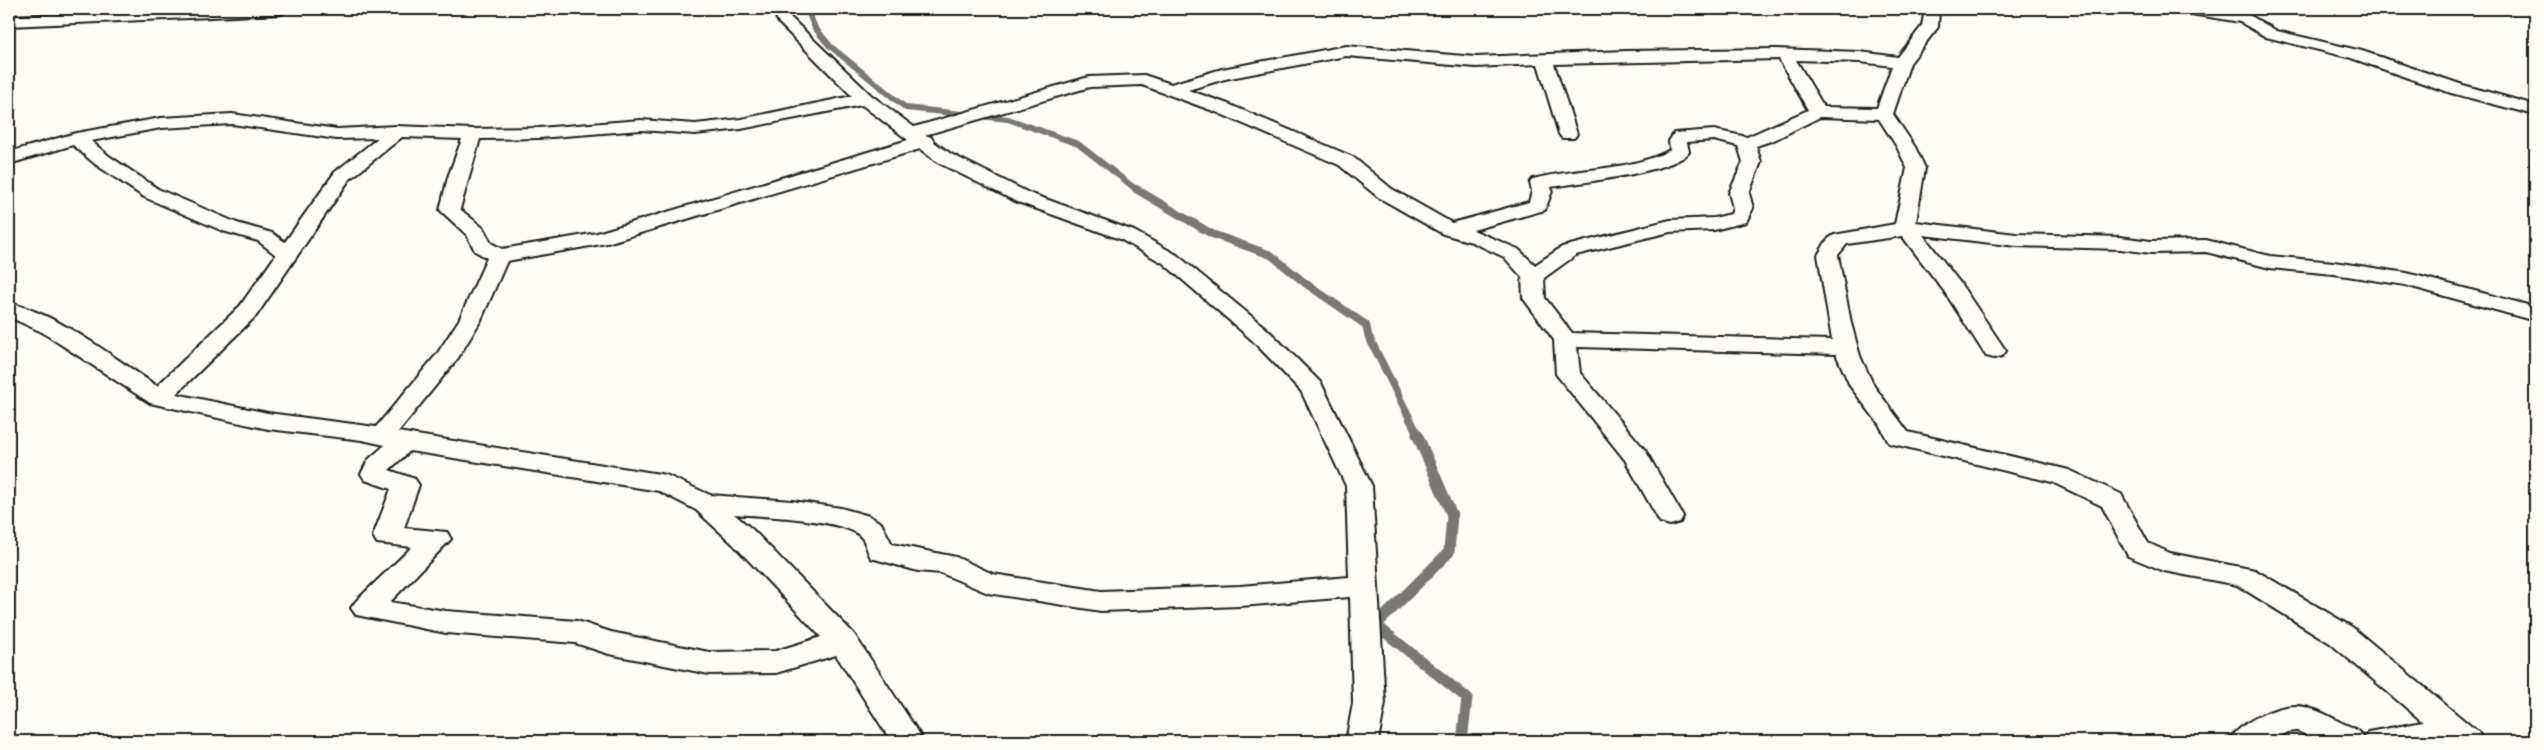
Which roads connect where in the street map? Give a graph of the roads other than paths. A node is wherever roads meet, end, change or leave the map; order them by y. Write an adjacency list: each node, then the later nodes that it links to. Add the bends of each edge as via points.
1 (281, 9): 5 (street)
2 (779, 9): 10 (street, via 785,20)
3 (1932, 9): 8 (street, via 1930,27)
4 (2192, 9): 11 (street, via 2244,18 2272,34 2356,54 2457,89)
5 (9, 21)
6 (1785, 54): 7 (street, via 1626,56); 8 (street); 12 (street)
7 (1545, 61): 9 (street, via 1476,62 1346,51 1222,74); 16 (street)
8 (1902, 62): 13 (street)
9 (1172, 89): 17 (street, via 1144,80 1089,82); 22 (street, via 1346,162 1384,193)
10 (866, 99): 15 (street, via 741,124 695,129 641,125 539,134); 17 (street)
11 (2535, 110)
12 (1818, 112): 13 (street); 19 (street)
13 (1884, 114): 21 (street, via 1916,168)
14 (396, 131): 15 (street); 18 (street, via 336,134 232,119 161,123); 23 (street, via 342,176)
15 (473, 134): 24 (street, via 450,210 476,232 482,247)
16 (1568, 134)
17 (920, 137): 24 (street, via 600,239); 35 (street, via 944,158 994,184 1127,235 1170,259 1260,335 1312,388 1359,486)
18 (76, 138): 20 (street); 23 (street, via 151,193 230,227 265,237)
19 (1746, 143): 22 (street, via 1714,135 1680,137 1680,152 1673,158 1630,169 1540,183 1542,190 1538,206); 25 (street, via 1752,162 1740,193 1743,208 1739,218 1714,224 1670,226 1569,251)
20 (9, 158)
21 (1905, 227): 27 (street, via 2016,240 2151,247 2206,246 2270,262 2407,279); 29 (street, via 1894,232 1841,239 1828,255); 30 (street, via 1961,296)
22 (1450, 230): 25 (street, via 1480,238 1511,253)
23 (289, 255): 31 (street, via 248,311)
24 (498, 256): 32 (street, via 470,320)
25 (1533, 276): 28 (street, via 1534,298)
26 (9, 310): 31 (street, via 50,327)
27 (2535, 314)
28 (1565, 340): 29 (street); 34 (street, via 1568,374 1636,456)
29 (1845, 347): 37 (street, via 1862,386 1898,436 2060,476 2112,500 2138,549 2164,561 2245,577 2341,635)
30 (1994, 351)
31 (159, 398): 32 (street, via 268,421 362,432)
32 (392, 440): 33 (street, via 666,484); 36 (street, via 374,474 406,485 387,536 437,539 366,608 446,622 577,632 609,643 710,663 776,662)
33 (705, 504): 35 (street, via 795,510 848,519 872,531 881,551 893,556 946,564 988,583 1101,601 1240,596); 36 (street, via 743,537)
34 (1670, 516)
35 (1364, 586): 39 (street, via 1369,703)
36 (843, 642): 38 (street)
37 (2460, 736): 42 (street)
38 (908, 741)
39 (1362, 741)
40 (2246, 741): 41 (street, via 2276,722 2293,716 2306,719)
41 (2349, 741)
42 (2379, 741)

